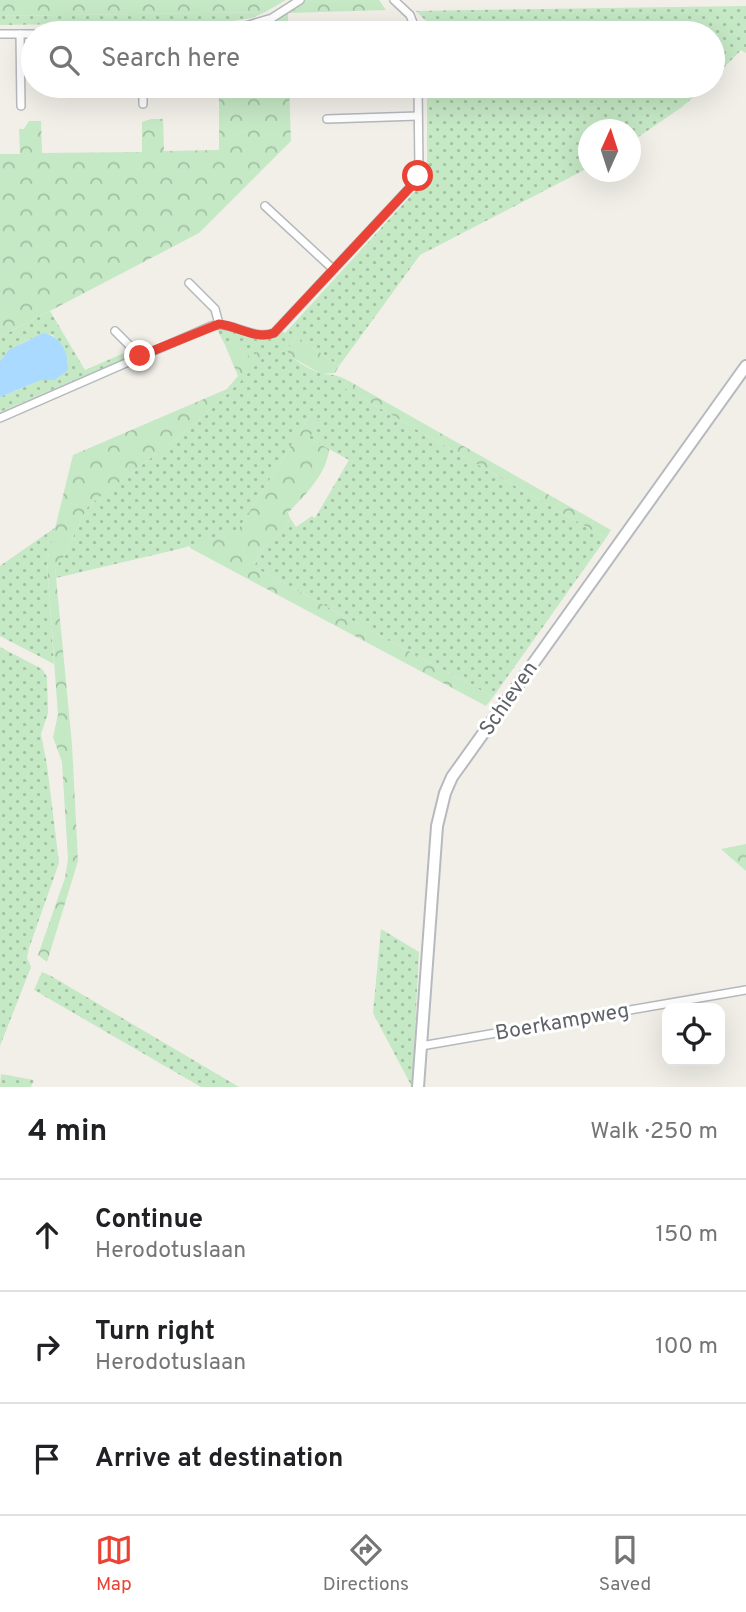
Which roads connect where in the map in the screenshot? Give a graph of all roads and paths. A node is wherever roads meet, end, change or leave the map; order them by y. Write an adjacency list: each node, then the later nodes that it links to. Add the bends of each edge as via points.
1 (300, 0): 3 (street)
2 (394, 0): 4 (street)
3 (263, 21)
4 (412, 21)
5 (0, 34): 6 (street)
6 (20, 34): 10 (street)
7 (144, 98): 9 (street)
8 (418, 98): 11 (street)
9 (144, 104)
10 (21, 106)
11 (418, 116): 12 (street); 14 (street, via 415,182)
12 (327, 119)
13 (265, 206): 14 (street)
14 (334, 269): 16 (street, via 274,333 257,335)
15 (189, 283): 16 (street, via 215,309)
16 (219, 324): 18 (street)
17 (115, 331): 18 (street)
18 (140, 356): 20 (street)
19 (746, 366): 22 (street, Schieven, via 452,776 437,826)
20 (0, 418)
21 (746, 990): 22 (street, Boerkampweg)
22 (421, 1046): 23 (street, Schieven)
23 (418, 1087)

